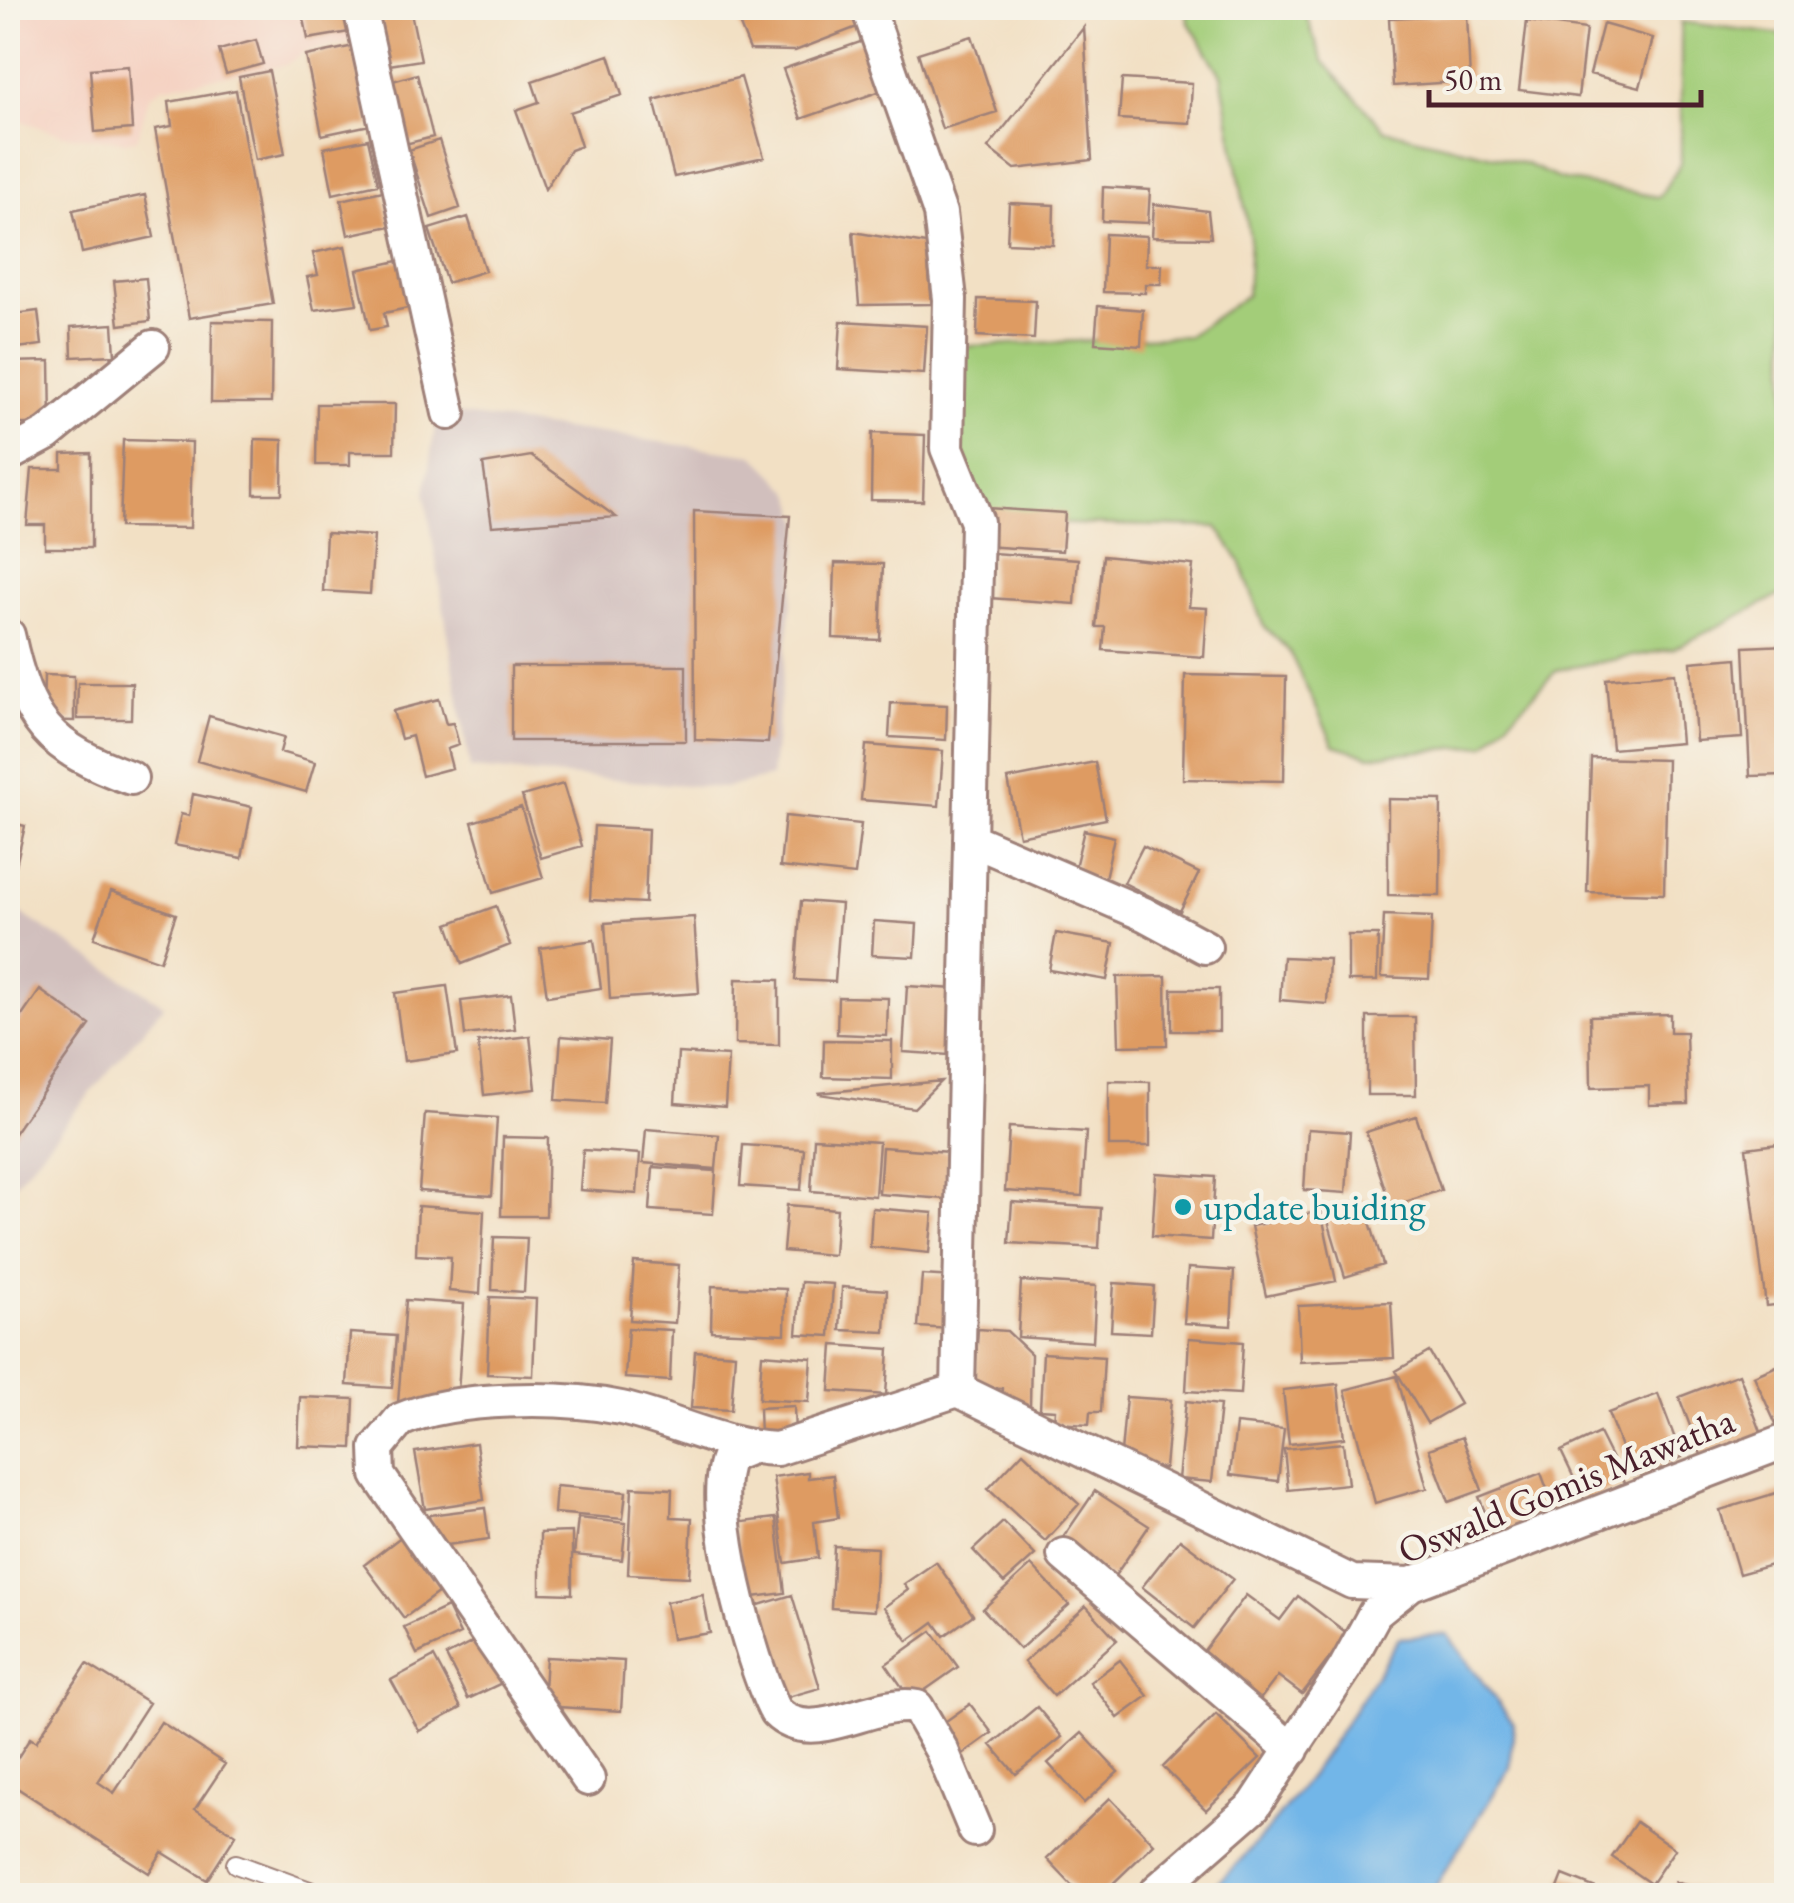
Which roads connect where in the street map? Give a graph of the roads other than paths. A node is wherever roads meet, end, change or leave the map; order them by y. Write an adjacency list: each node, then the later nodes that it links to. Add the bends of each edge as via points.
1 (360, 8): 4 (street)
2 (868, 8): 8 (street, via 940,213 950,299 946,448 977,522)
3 (153, 347): 5 (street, via 48,434)
4 (449, 414)
5 (8, 455)
6 (8, 635): 7 (street, via 16,672 44,730 70,752)
7 (131, 778)
8 (970, 839): 9 (street, via 1144,914); 10 (street)
9 (1205, 948)
10 (958, 1390): 12 (street, via 804,1443); 14 (street, via 1352,1582)
11 (1786, 1441): 14 (street, Oswald Gomis Mawatha)
12 (749, 1448): 16 (street, via 621,1408 537,1401 412,1415 377,1448 384,1486); 17 (street, via 729,1456 720,1490 737,1596 776,1712 802,1726 917,1706)
13 (1064, 1556): 15 (street)
14 (1410, 1584): 15 (street, Oswald Gomis Mawatha, via 1376,1613)
15 (1292, 1750): 19 (street, Oswald Gomis Mawatha, via 1254,1806)
16 (588, 1779)
17 (974, 1830)
18 (236, 1864): 20 (lane)
19 (1156, 1892)
20 (324, 1896)

